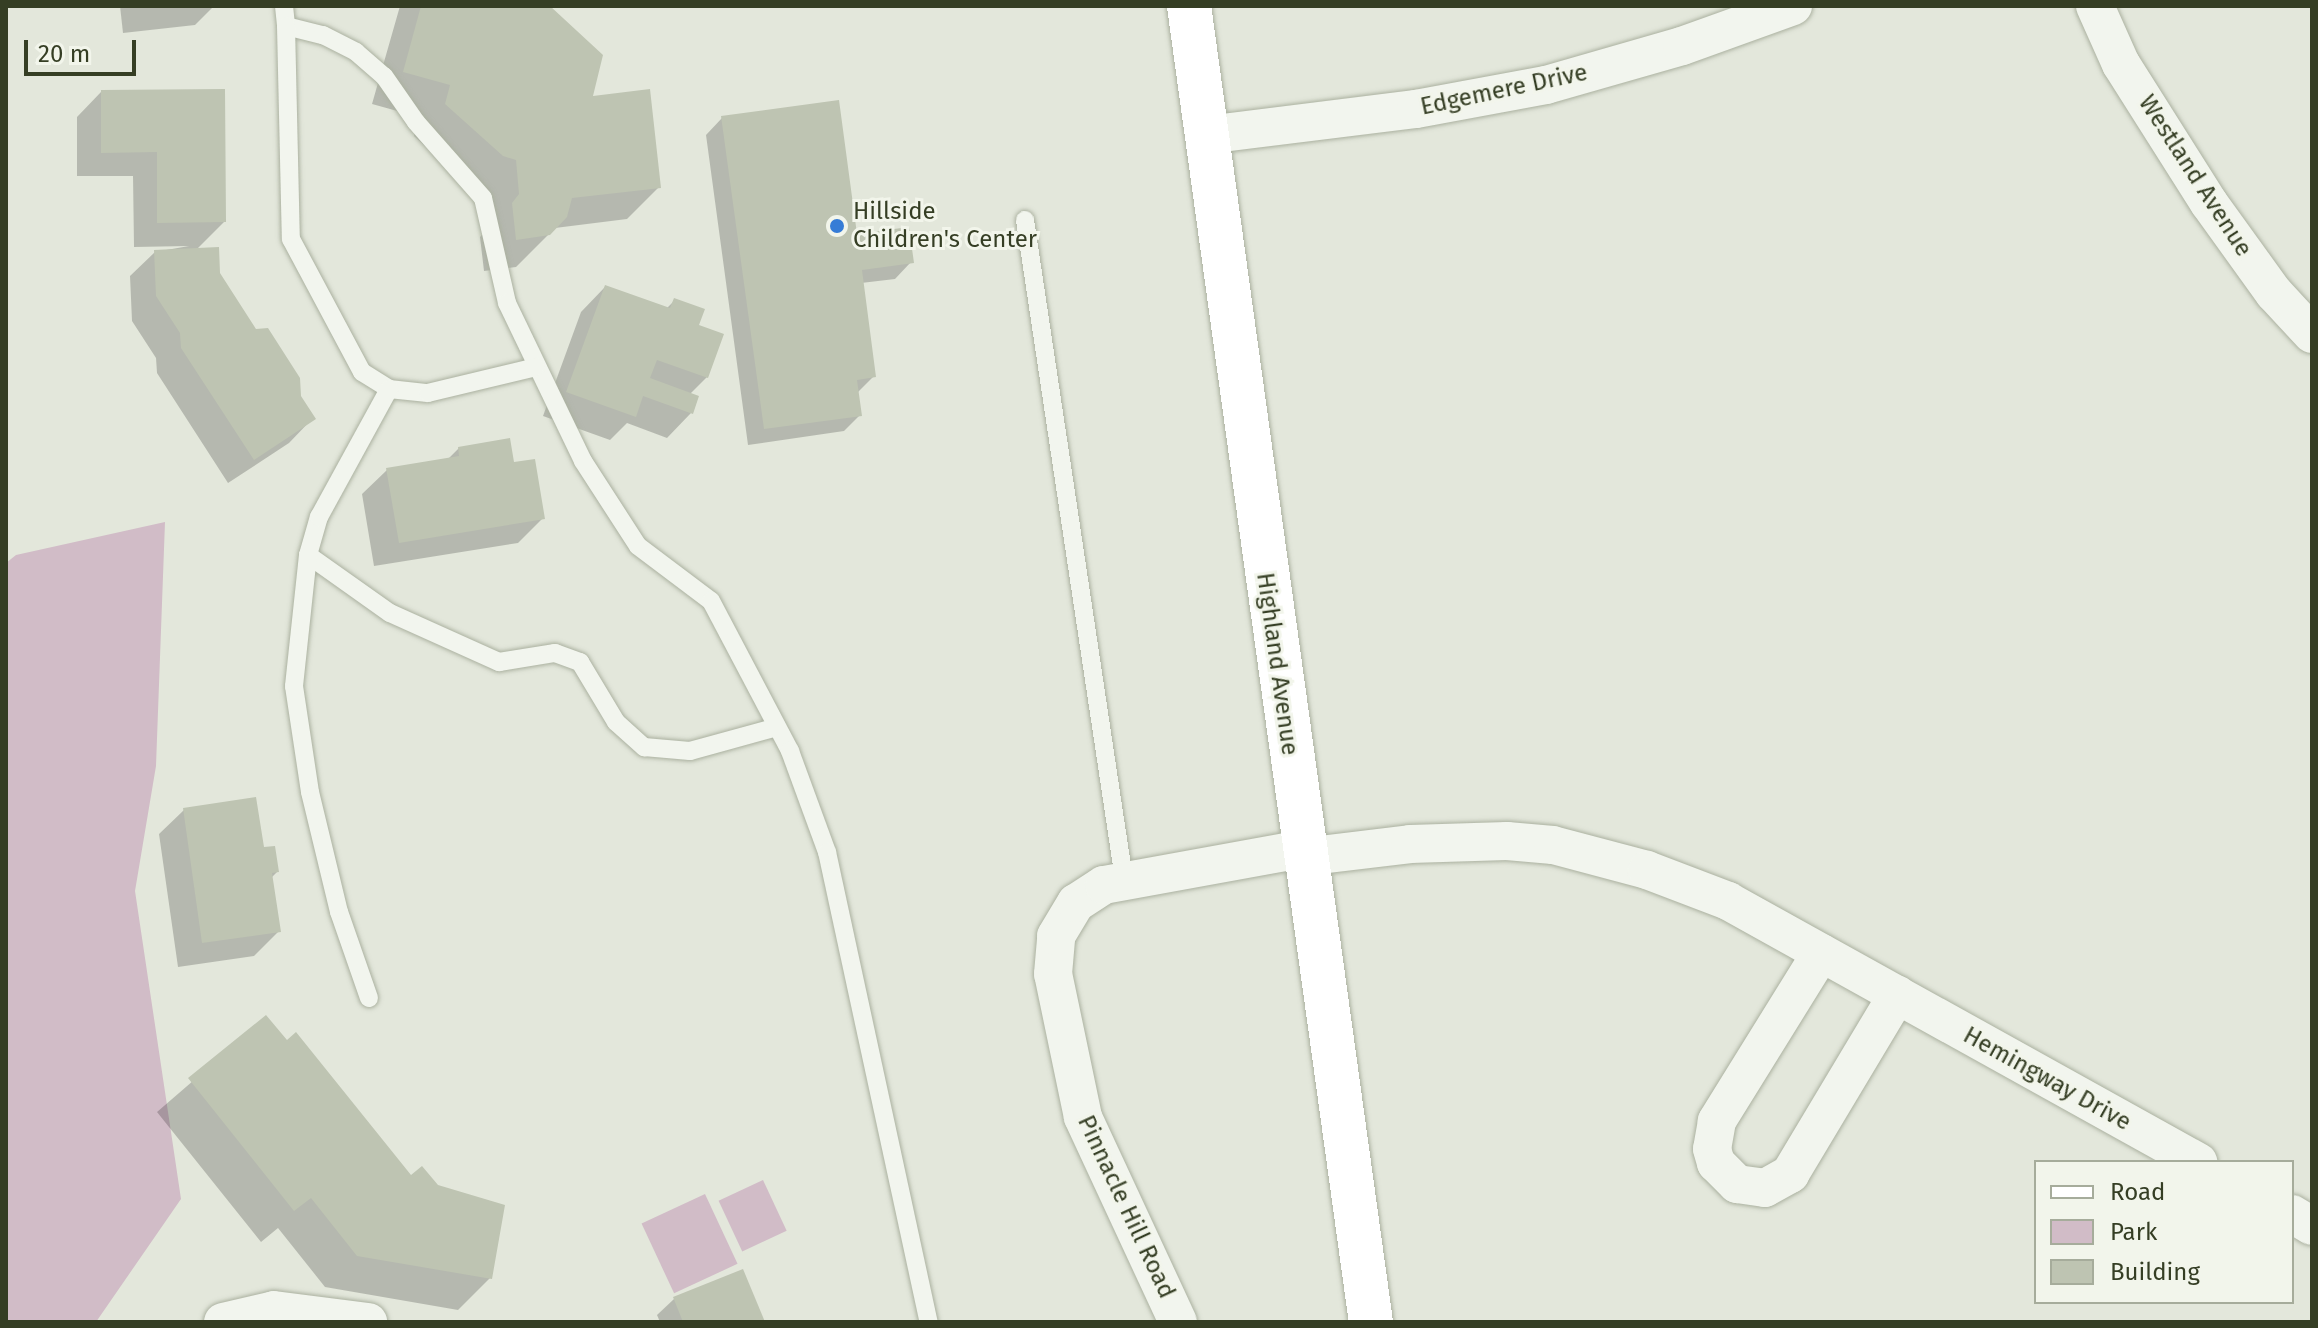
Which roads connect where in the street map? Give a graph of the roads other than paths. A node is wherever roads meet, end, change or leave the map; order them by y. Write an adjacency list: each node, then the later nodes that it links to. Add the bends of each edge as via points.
1 (284, 6): 5 (lane)
2 (1189, 6): 6 (street, Highland Avenue)
3 (1793, 6): 6 (street, Edgemere Drive, via 1682,46 1546,85 1402,111)
4 (2095, 6): 8 (street, Westland Avenue, via 2121,64 2209,203 2274,293)
5 (286, 26): 9 (lane, via 345,47 384,76 416,122 483,198 507,303); 10 (lane, via 291,239 362,372)
6 (1206, 135): 13 (street, Highland Avenue)
7 (1025, 220): 14 (lane)
8 (2312, 334)
9 (536, 367): 10 (lane, via 428,393); 12 (lane, via 583,461 638,546 711,601)
10 (389, 389): 11 (lane, via 329,490)
11 (308, 555): 12 (lane, via 390,613 499,662 555,653 580,662 616,722 644,747 690,751); 17 (lane, via 294,686 317,822 339,912)
12 (777, 727): 23 (lane, via 827,852)
13 (1303, 853): 14 (street, Pinnacle Hill Road); 15 (street, Hemingway Drive, via 1463,840 1553,845 1647,870 1714,896); 25 (street, Highland Avenue)
14 (1124, 879): 24 (street, Pinnacle Hill Road, via 1088,892 1064,918 1056,936 1053,974 1075,1093 1090,1138)
15 (1821, 953): 16 (street, Hemingway Drive); 16 (street, via 1717,1121 1712,1149 1716,1163 1737,1184 1765,1188 1790,1174)
16 (1897, 995): 18 (street, Hemingway Drive)
17 (369, 998)
18 (2194, 1160)
19 (2294, 1215): 20 (street)
20 (2312, 1226)
21 (223, 1322): 22 (street, via 274,1310)
22 (368, 1322)
23 (929, 1322)
24 (1178, 1322)
25 (1371, 1322)

